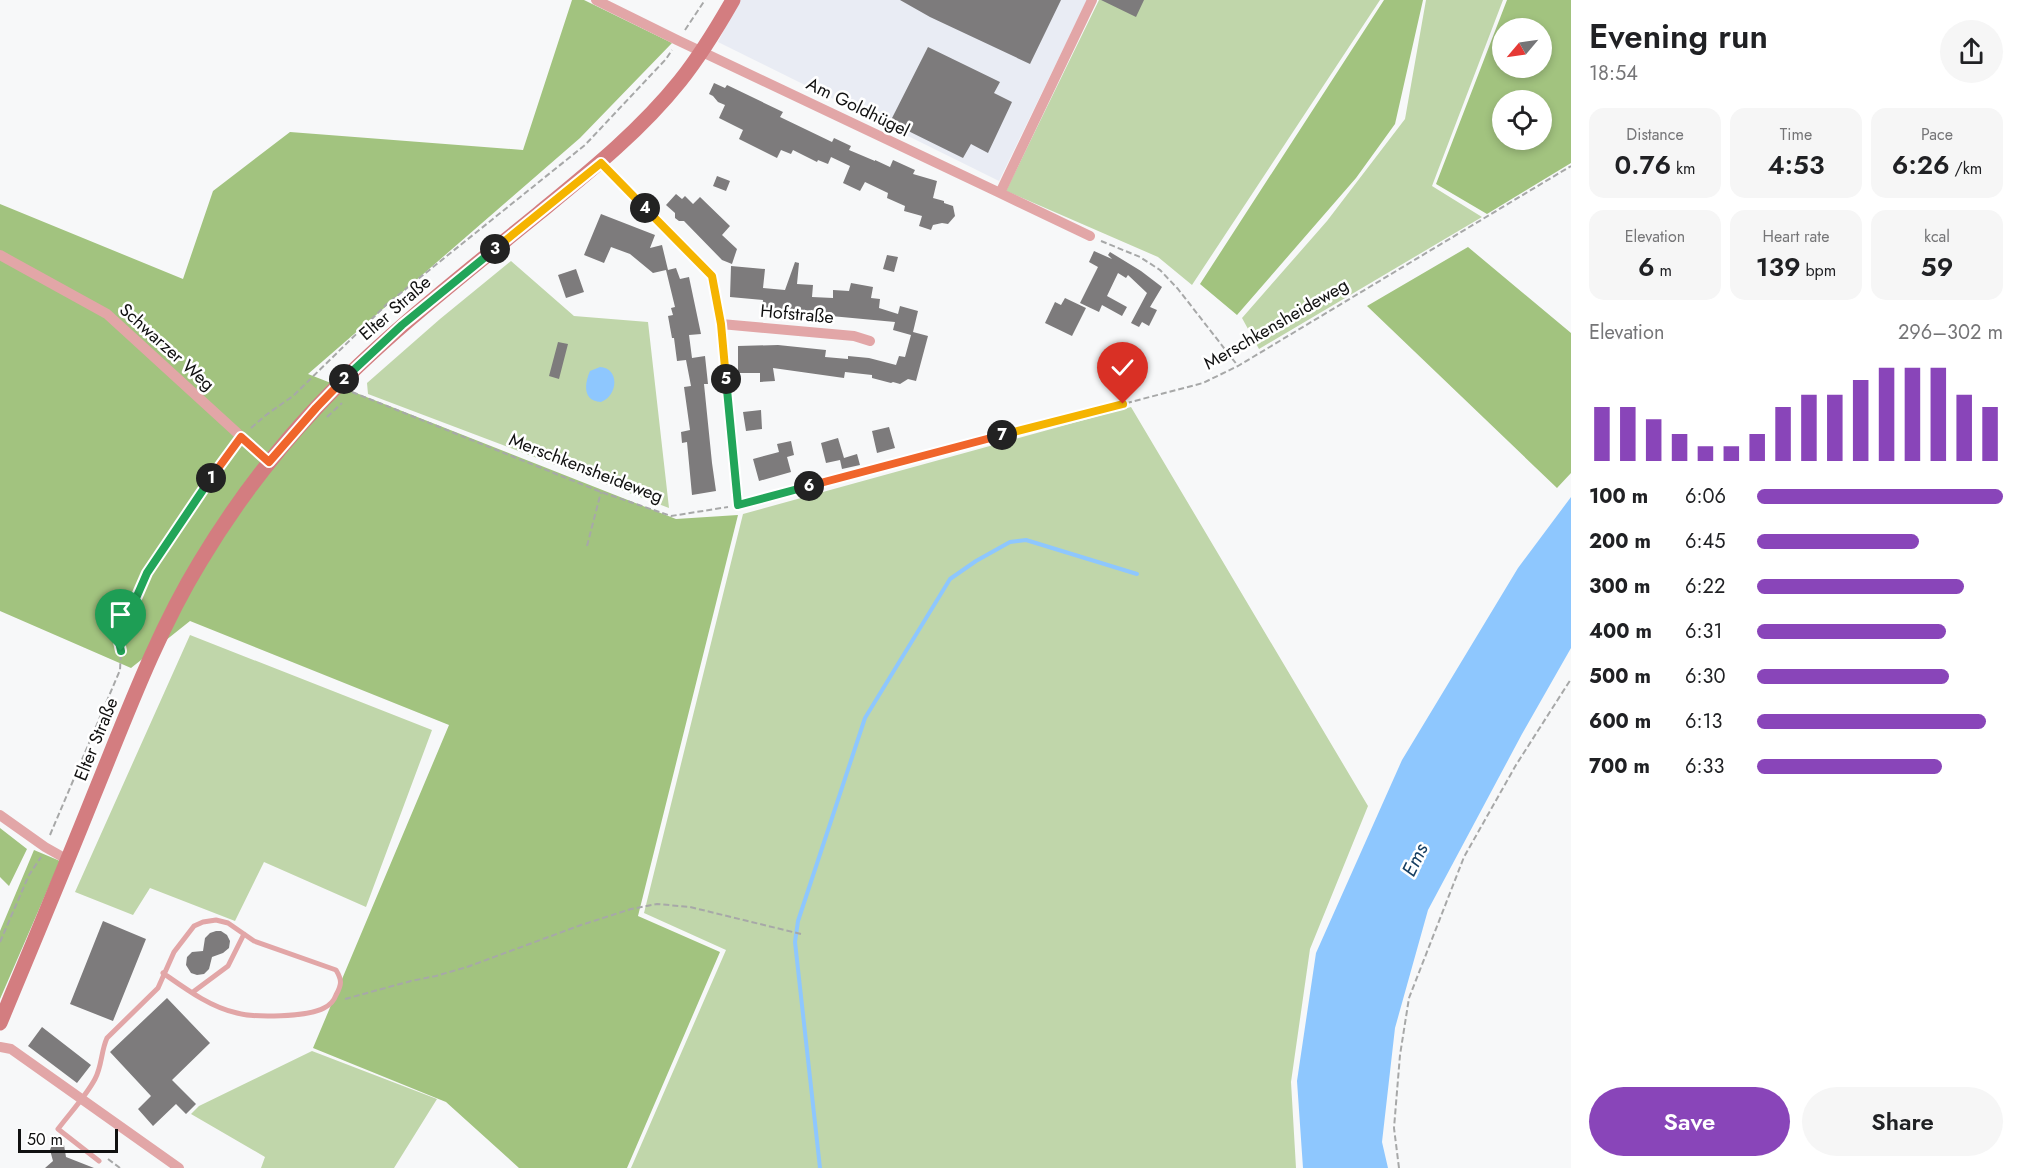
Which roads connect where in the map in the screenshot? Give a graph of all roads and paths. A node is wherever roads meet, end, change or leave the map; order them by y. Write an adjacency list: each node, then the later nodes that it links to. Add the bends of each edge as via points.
1 (596, 0): 5 (street, Am Goldhügel)
2 (705, 0): 5 (path)
3 (733, 0): 6 (main road, Elter Straße)
4 (1092, 0): 9 (street)
5 (678, 40): 6 (street, Am Goldhügel); 16 (path, via 585,145 387,304 293,396)
6 (701, 50): 7 (main road, Elter Straße, via 672,89); 9 (street, Am Goldhügel)
7 (601, 163): 12 (street, via 712,276); 17 (main road, Elter Straße, via 402,325 316,408)
8 (1571, 166): 14 (path, Merschkensheideweg)
9 (1000, 193): 10 (street, Am Goldhügel)
10 (1090, 236): 14 (path, via 1160,270)
11 (0, 255): 16 (street, Schwarzer Weg, via 107,314)
12 (721, 324): 13 (street, Hofstraße, via 854,336); 20 (street)
13 (870, 341)
14 (1238, 366): 18 (path, Merschkensheideweg, via 1203,383)
15 (352, 392): 19 (path, Merschkensheideweg)
16 (241, 437): 17 (street, Schwarzer Weg); 24 (path, via 147,573 123,622 118,637 120,670)
17 (269, 462): 25 (main road, Elter Straße, via 198,565 163,632)
18 (883, 467): 20 (lane)
19 (601, 492): 20 (path, Merschkensheideweg, via 671,516); 21 (path)
20 (738, 505)
21 (587, 546)
22 (1571, 679): 38 (path, via 1464,857 1409,998 1394,1128)
23 (0, 815): 24 (street)
24 (45, 848): 25 (street); 28 (path)
25 (68, 860): 32 (main road, Elter Straße)
26 (244, 934): 29 (lane, via 216,920 194,926); 30 (lane, via 228,966); 31 (lane, via 336,970 341,985)
27 (801, 934): 31 (path, via 690,907 657,904 609,916 436,976)
28 (0, 942)
29 (163, 974): 30 (lane); 34 (lane, via 158,988 107,1038 95,1078)
30 (193, 992): 31 (lane, via 220,1009 240,1014 307,1014)
31 (333, 1002)
32 (0, 1023)
33 (0, 1047): 34 (street, via 12,1049)
34 (81, 1098): 35 (lane, via 58,1129); 37 (street)
35 (99, 1161): 36 (path, via 108,1159)
36 (120, 1168)
37 (179, 1168)
38 (1399, 1168)

